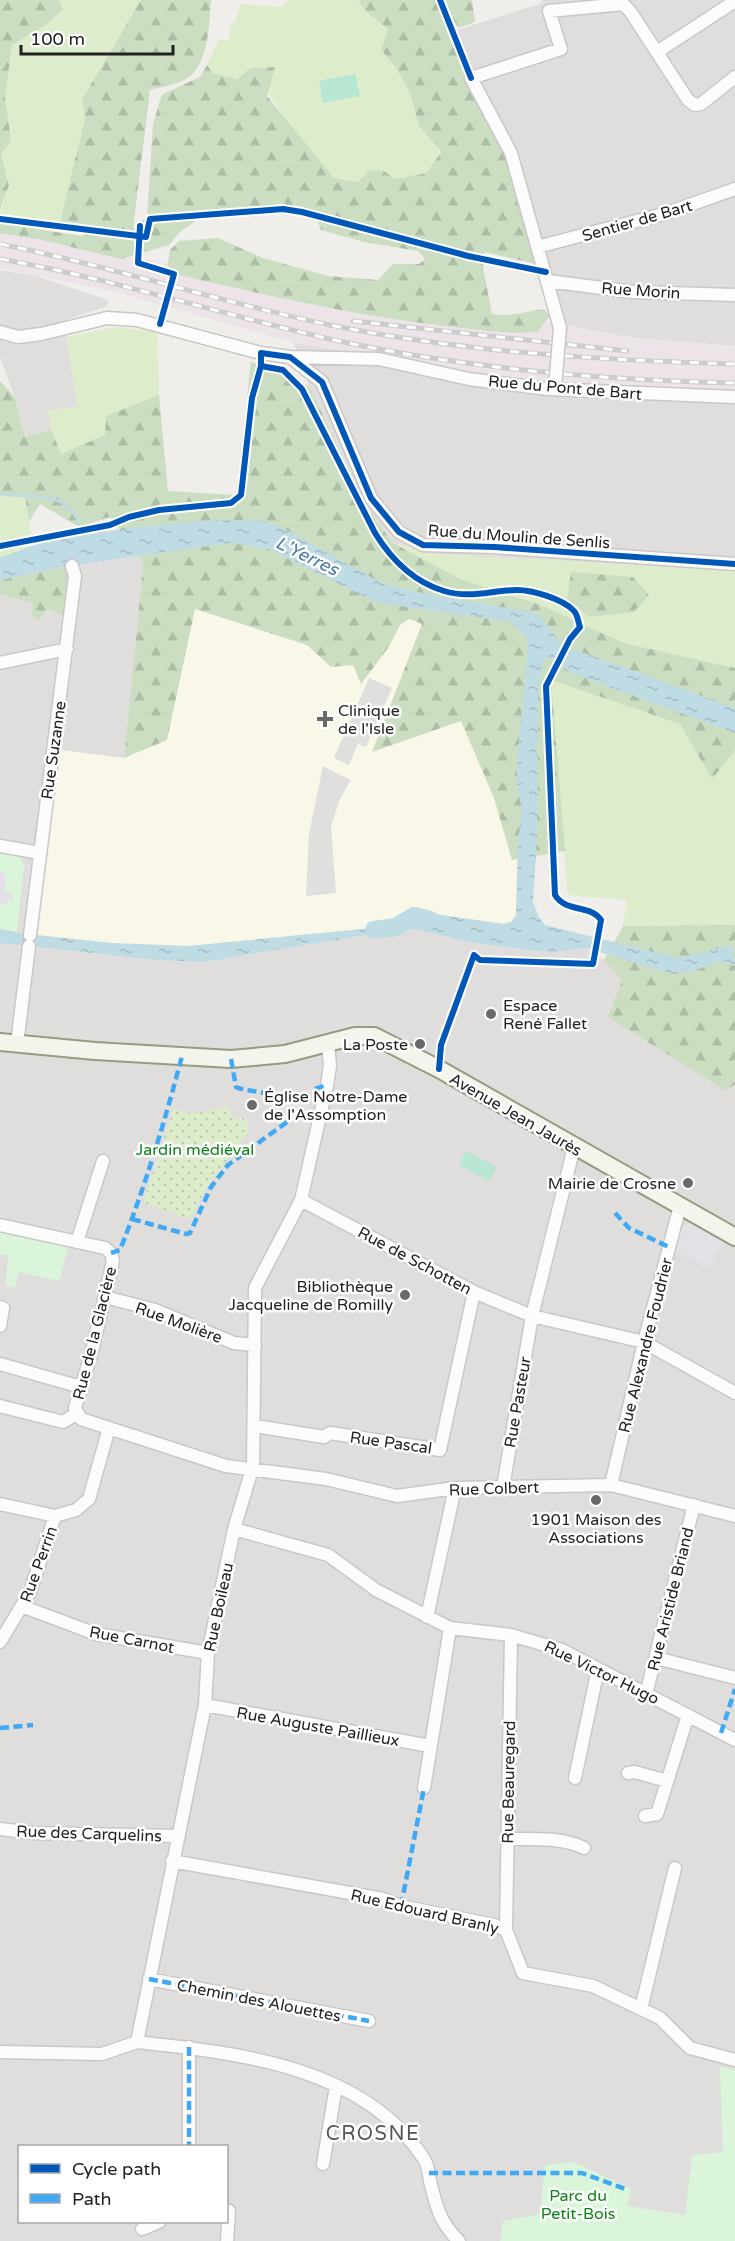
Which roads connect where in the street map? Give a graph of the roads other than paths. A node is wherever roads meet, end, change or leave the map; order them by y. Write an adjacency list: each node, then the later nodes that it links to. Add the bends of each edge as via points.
1 (735, 1): 3 (street)
2 (622, 2): 3 (street); 6 (street, via 549,11 561,49 471,78 511,153)
3 (657, 52): 4 (street, via 695,105)
4 (735, 77)
5 (735, 189): 6 (street, Sentier de Bart, via 667,213)
6 (537, 247): 7 (street)
7 (548, 281): 8 (street, Rue Morin, via 633,292); 11 (street, bridge, via 560,328)
8 (735, 295)
9 (0, 332): 10 (street, Rue du Moulin de Senlis, via 18,337 107,318 137,320)
10 (290, 357): 11 (street, Rue du Pont de Bart, via 379,359 469,379); 13 (street, Rue du Moulin de Senlis, via 322,382 371,498 399,532 423,544)
11 (555, 387): 12 (street, Rue du Pont de Bart, via 662,396)
12 (735, 397)
13 (735, 564)
14 (72, 566): 15 (street, Rue Suzanne, via 75,576)
15 (67, 649): 16 (street); 18 (street, Rue Suzanne)
16 (0, 663)
17 (0, 846): 18 (street)
18 (40, 853): 19 (street, Rue Suzanne, via 29,940)
19 (8, 1043): 20 (street, Avenue Jean Jaurès, via 231,1059 285,1054)
20 (328, 1043): 21 (street, Avenue Jean Jaurès, via 364,1035 384,1040); 23 (street, Rue Boileau, via 327,1085)
21 (574, 1147): 24 (street, Avenue Jean Jaurès); 31 (street, Rue Pasteur)
22 (103, 1161): 27 (street)
23 (301, 1200): 28 (street, Rue de Schotten); 34 (street, Rue Boileau, via 255,1288)
24 (680, 1206): 26 (street, Avenue Jean Jaurès); 33 (street, Rue Alexandre Foudrier)
25 (0, 1225): 27 (street, Rue de la Glacière)
26 (735, 1237)
27 (77, 1242): 29 (street, Rue de la Glacière, via 111,1253 113,1262)
28 (474, 1292): 31 (street, Rue de Schotten); 40 (street, Rue Pascal, via 440,1450)
29 (105, 1297): 34 (street, Rue Molière, via 155,1310 234,1342); 36 (street, Rue de la Glacière)
30 (0, 1308): 32 (street)
31 (532, 1316): 33 (street, Rue de Schotten); 44 (street, Rue Pasteur)
32 (0, 1326)
33 (644, 1342): 37 (street, Rue de Schotten); 43 (street, Rue Alexandre Foudrier)
34 (255, 1346): 40 (street, Rue Boileau)
35 (0, 1364): 36 (street)
36 (81, 1387): 39 (street, Rue de la Glacière)
37 (735, 1393)
38 (0, 1406): 39 (street, via 63,1422)
39 (76, 1414): 41 (street, Rue de la Glacière)
40 (255, 1426): 42 (street, Rue Boileau)
41 (109, 1428): 42 (street, Rue de la Glacière); 48 (street, via 89,1499 76,1510)
42 (252, 1472): 45 (street, Rue Colbert, via 326,1479 397,1496); 50 (street, Rue Boileau)
43 (611, 1485): 44 (street, Rue Colbert); 47 (street, Rue Colbert)
44 (502, 1487): 45 (street, Rue Colbert)
45 (455, 1488): 52 (street)
46 (0, 1504): 48 (street)
47 (694, 1505): 49 (street, Rue Colbert); 57 (street, Rue Aristide Briand)
48 (56, 1516): 51 (street, Rue Perrin)
49 (735, 1516)
50 (234, 1529): 52 (street, Rue Victor Hugo, via 328,1555 376,1590); 56 (street, Rue Boileau)
51 (24, 1607): 55 (street, Rue Perrin); 56 (street, Rue Carnot, via 96,1634)
52 (427, 1617): 53 (street, Rue Victor Hugo)
53 (450, 1628): 54 (street, Rue Victor Hugo); 64 (street)
54 (512, 1635): 58 (street, Rue Victor Hugo, via 562,1650); 72 (street, Rue Beauregard)
55 (0, 1642)
56 (208, 1653): 61 (street, Rue Boileau)
57 (656, 1658): 59 (street); 60 (street, Rue Aristide Briand)
58 (598, 1669): 60 (street, Rue Victor Hugo); 66 (street)
59 (735, 1678)
60 (646, 1694): 62 (street, Rue Victor Hugo)
61 (205, 1705): 64 (street, Rue Auguste Paillieux); 71 (street, Rue Boileau)
62 (688, 1715): 63 (street, Rue Victor Hugo); 67 (street)
63 (735, 1740)
64 (430, 1746): 68 (street)
65 (628, 1773): 67 (street)
66 (575, 1778)
67 (667, 1781): 69 (street, via 657,1814)
68 (424, 1788)
69 (645, 1816)
70 (0, 1829): 71 (street, Rue des Carquelins)
71 (179, 1836): 74 (street, Rue Boileau)
72 (507, 1839): 73 (street, via 542,1839); 76 (street, Rue Beauregard)
73 (584, 1848)
74 (172, 1861): 76 (street, Rue Edouard Branly, via 383,1899); 77 (street, Rue Boileau)
75 (675, 1868): 78 (street)
76 (506, 1930): 78 (street, Rue Edouard Branly, via 523,1973 592,1986)
77 (149, 1979): 79 (street, Chemin des Alouettes); 80 (street, Rue Boileau)
78 (641, 2009): 83 (street, Rue Edouard Branly, via 660,2018 690,2048)
79 (369, 2021)
80 (137, 2042): 81 (street); 82 (street, via 102,2054)
81 (189, 2048): 84 (street, via 209,2049 314,2074); 85 (street)
82 (0, 2052)
83 (735, 2060)
84 (336, 2086): 86 (street); 91 (street, via 369,2103 404,2132 426,2161 438,2214)
85 (189, 2145)
86 (323, 2164)
87 (228, 2211): 90 (street)
88 (157, 2223): 89 (street)
89 (142, 2229)
90 (227, 2241)
91 (459, 2241)

